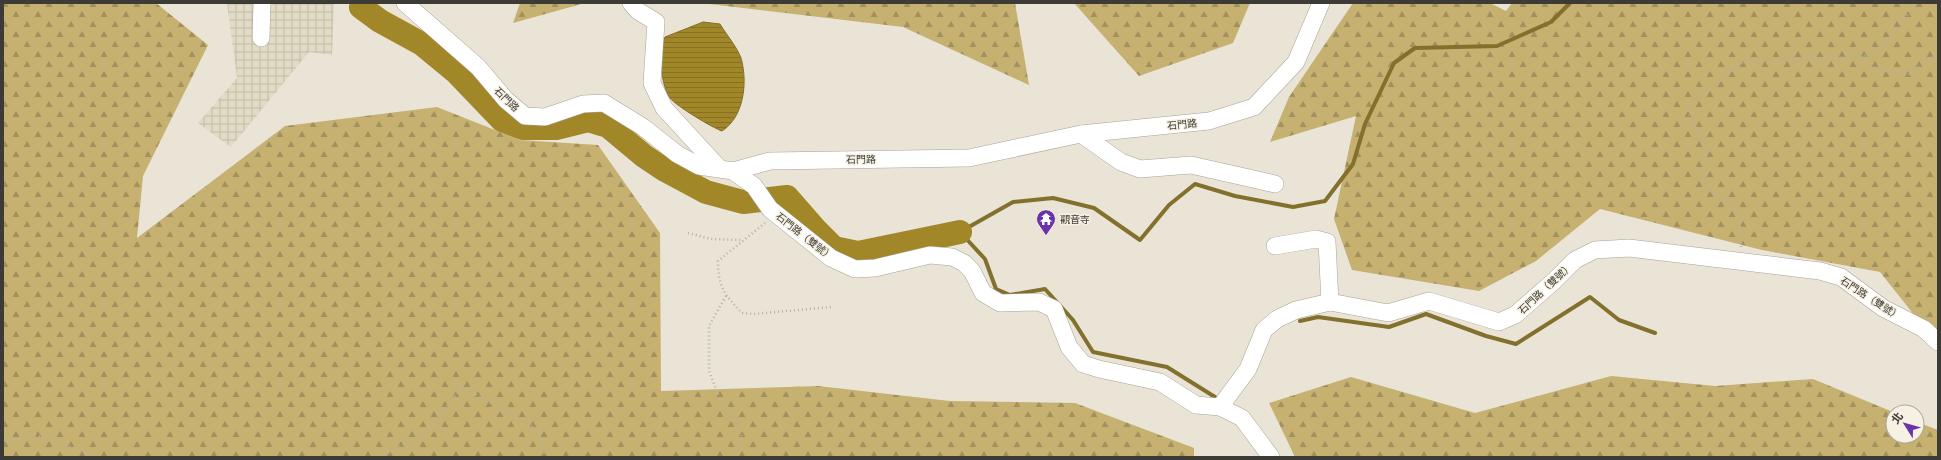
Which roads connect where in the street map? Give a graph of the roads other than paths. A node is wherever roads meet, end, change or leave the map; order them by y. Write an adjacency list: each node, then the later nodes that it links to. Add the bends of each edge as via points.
1 (262, 3): 5 (street)
2 (405, 3): 7 (street, 石門路, via 478,67 506,100 524,116 545,117 583,104 604,103 643,127 677,154 699,166)
3 (631, 3): 7 (street, via 638,11 656,22 652,83 664,108 679,127)
4 (1321, 3): 6 (street, 石門路, via 1296,62 1254,107 1209,121)
5 (261, 38)
6 (1081, 134): 7 (street, 石門路, via 969,158 770,161); 8 (street, via 1121,162 1140,170 1191,165)
7 (726, 169): 12 (street, 石門路（雙號）, via 754,186 770,209 831,258 855,269 875,268 930,255 952,257 972,271 983,293 1000,303 1039,302 1054,309 1069,346 1083,364 1160,382 1196,405)
8 (1275, 184)
9 (1275, 246): 10 (street, via 1316,239 1327,242)
10 (1330, 302): 11 (street, 石門路（雙號）, via 1388,313 1429,301 1499,322 1515,315 1575,260 1595,250 1629,248 1820,271 1841,277 1883,308 1924,329); 12 (street, 石門路（雙號）, via 1296,310 1277,319 1264,330 1248,369)
11 (1938, 342)
12 (1220, 407): 13 (street, via 1242,418)
13 (1271, 457)

